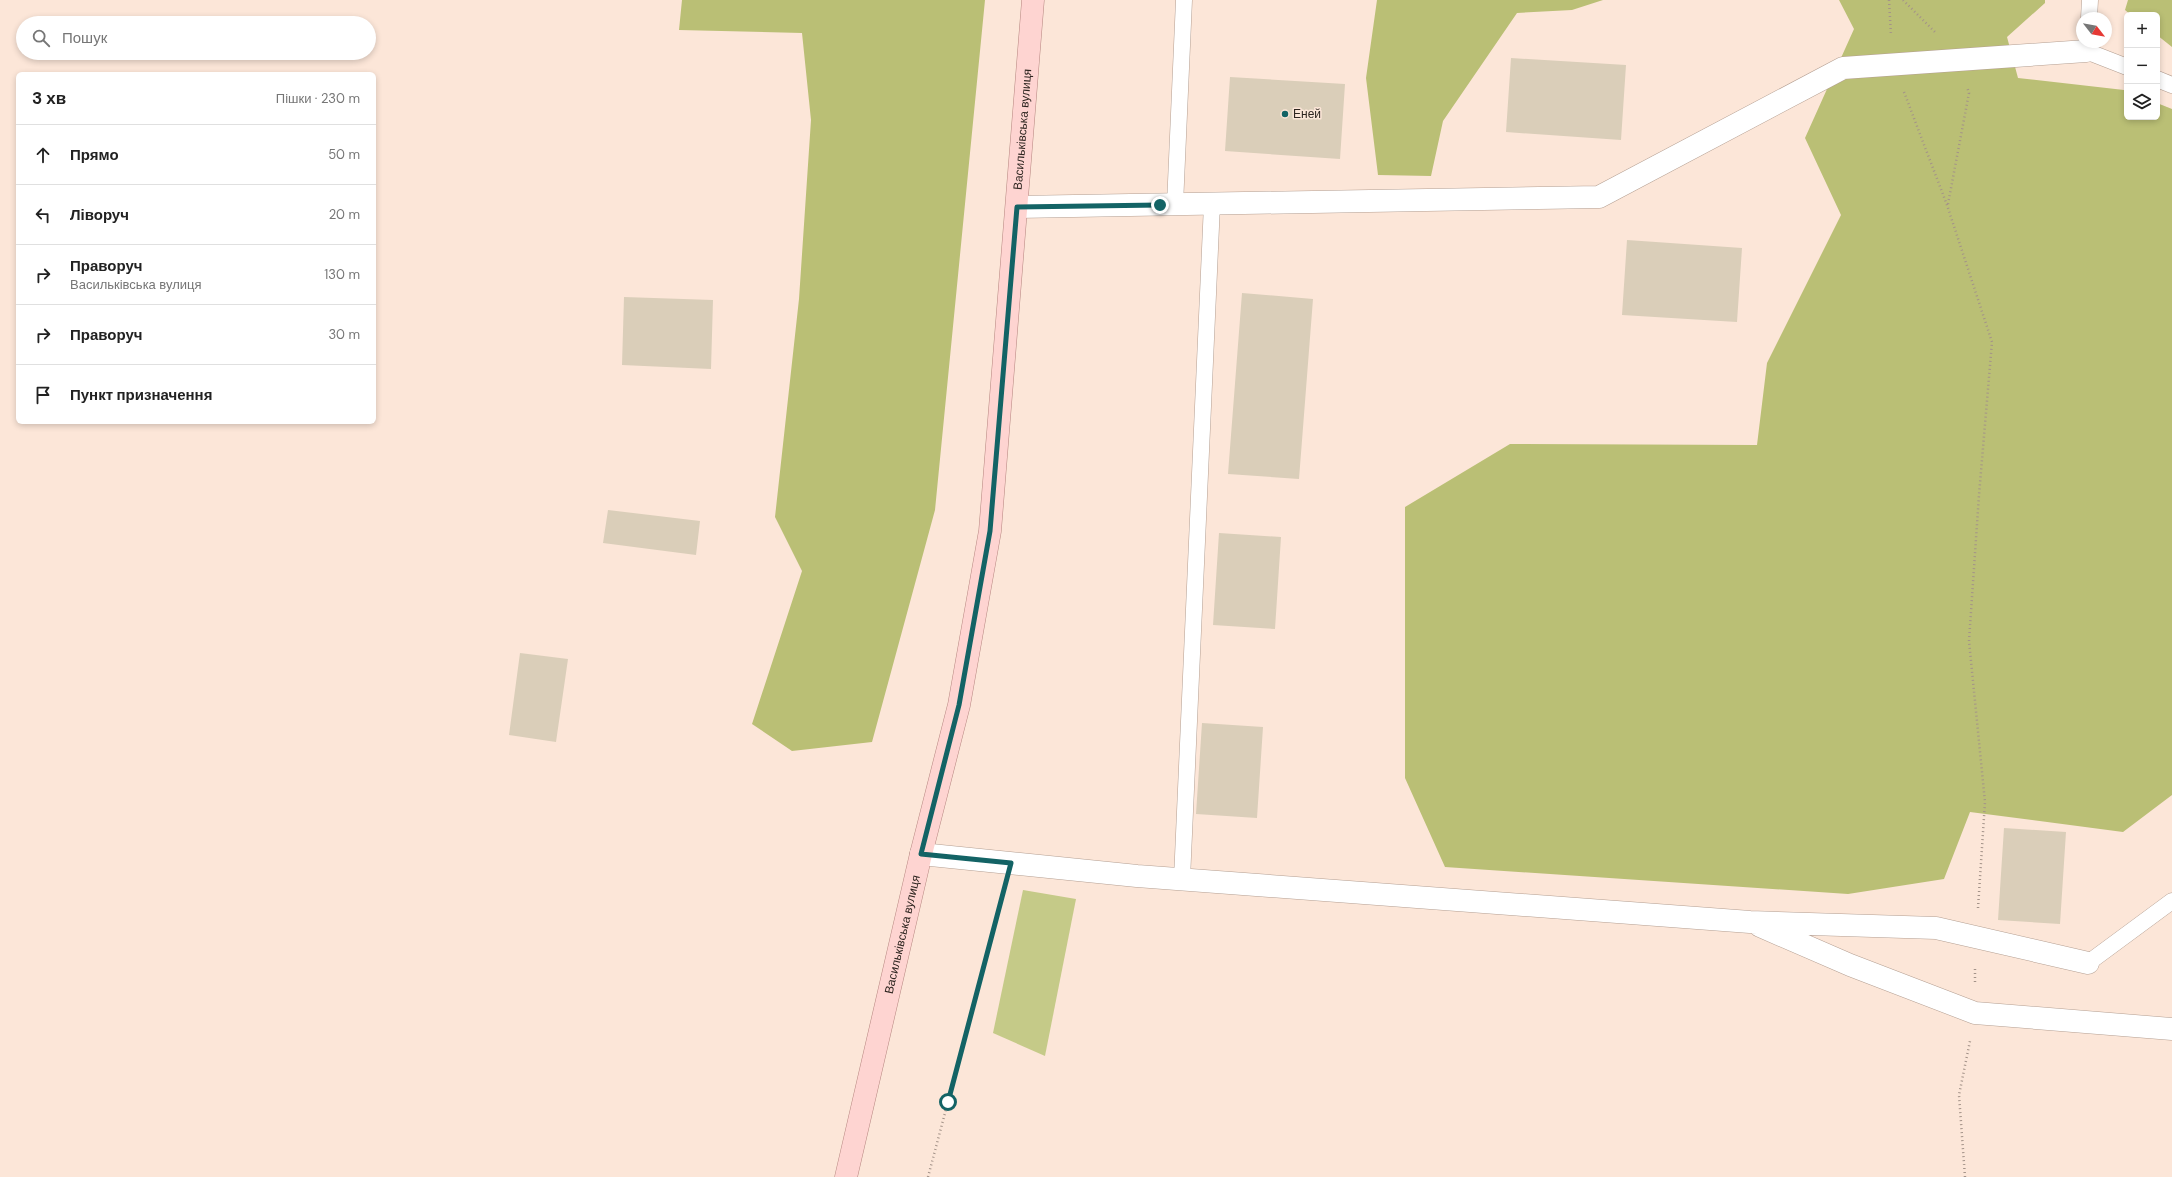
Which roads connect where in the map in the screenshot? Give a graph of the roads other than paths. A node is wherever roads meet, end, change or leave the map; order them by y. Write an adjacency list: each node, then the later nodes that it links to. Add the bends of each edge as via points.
1 (1033, 0): 12 (main road, Васильківська вулиця)
2 (1184, 0): 11 (lane)
3 (2090, 0): 4 (lane)
4 (2089, 12)
5 (2076, 48): 10 (street, via 1962,60 1843,68 1599,197)
6 (2088, 48): 7 (lane)
7 (2124, 66)
8 (2160, 80): 9 (lane)
9 (2172, 85)
10 (1212, 204): 11 (street); 14 (lane)
11 (1175, 205): 12 (street)
12 (1017, 207): 13 (main road, Васильківська вулиця, via 990,531 959,705)
13 (921, 854): 14 (street); 19 (main road, Васильківська вулиця)
14 (1182, 879): 16 (street)
15 (2172, 901): 17 (lane)
16 (1750, 922): 17 (street, via 1936,928); 18 (street, via 1850,965 1975,1013)
17 (2088, 963)
18 (2172, 1029)
19 (846, 1177)

